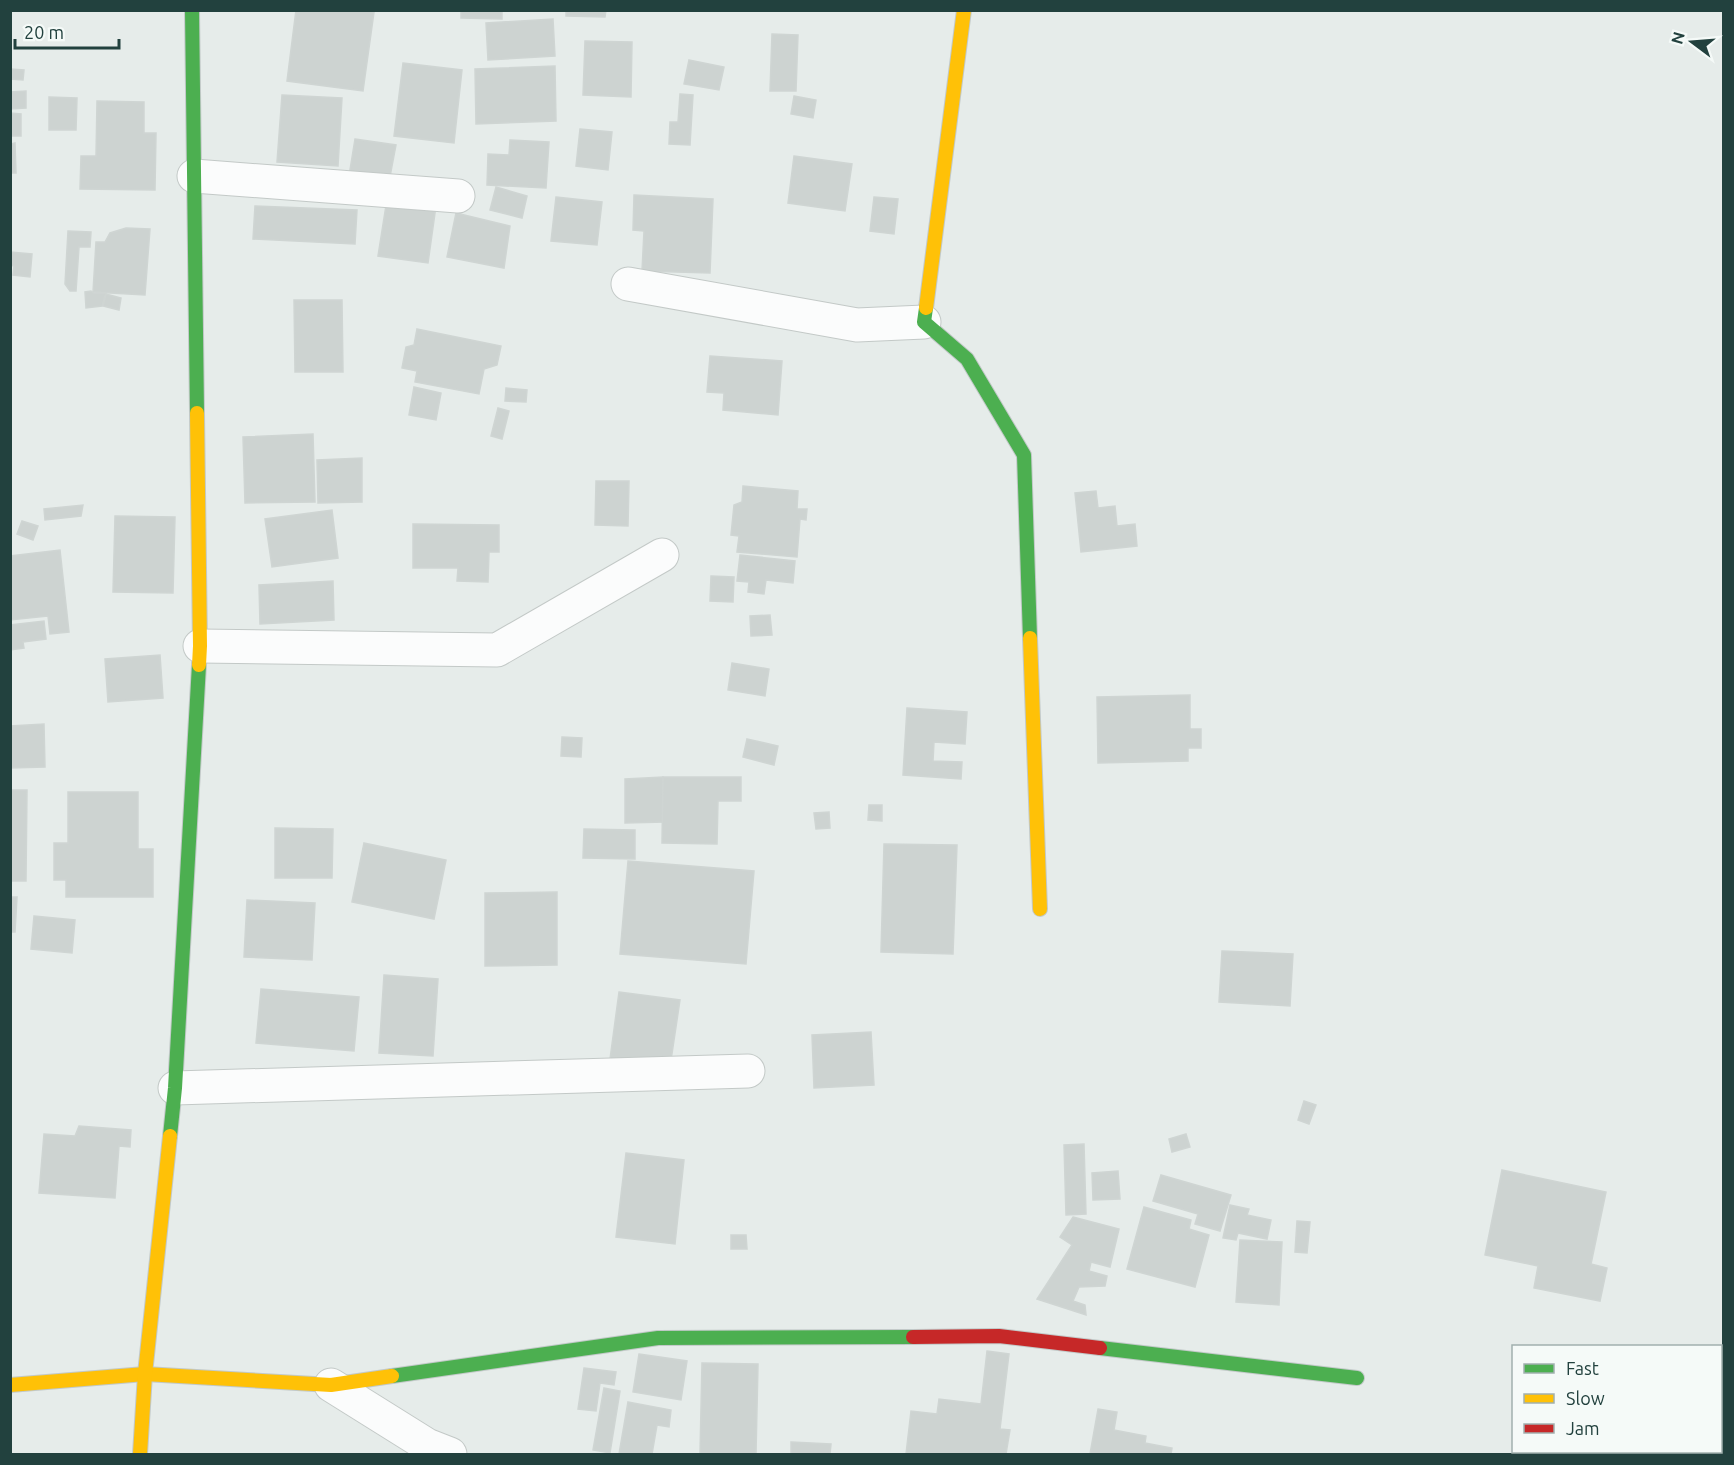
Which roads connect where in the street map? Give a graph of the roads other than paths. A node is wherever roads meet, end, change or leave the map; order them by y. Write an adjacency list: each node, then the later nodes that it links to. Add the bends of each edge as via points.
1 (192, 10): 3 (street)
2 (964, 10): 6 (street)
3 (194, 176): 4 (street); 8 (street)
4 (458, 196)
5 (628, 284): 6 (street, via 857,325)
6 (924, 322): 9 (street, via 967,359 1024,455)
7 (662, 555): 8 (street, via 497,650)
8 (200, 646): 11 (street)
9 (1040, 909)
10 (748, 1071): 11 (street)
11 (175, 1088): 12 (street)
12 (145, 1374): 14 (street); 15 (street); 16 (street)
13 (1356, 1378): 15 (street, via 999,1336 658,1338)
14 (10, 1384)
15 (331, 1385): 17 (street, via 426,1445)
16 (140, 1455)
17 (450, 1455)

